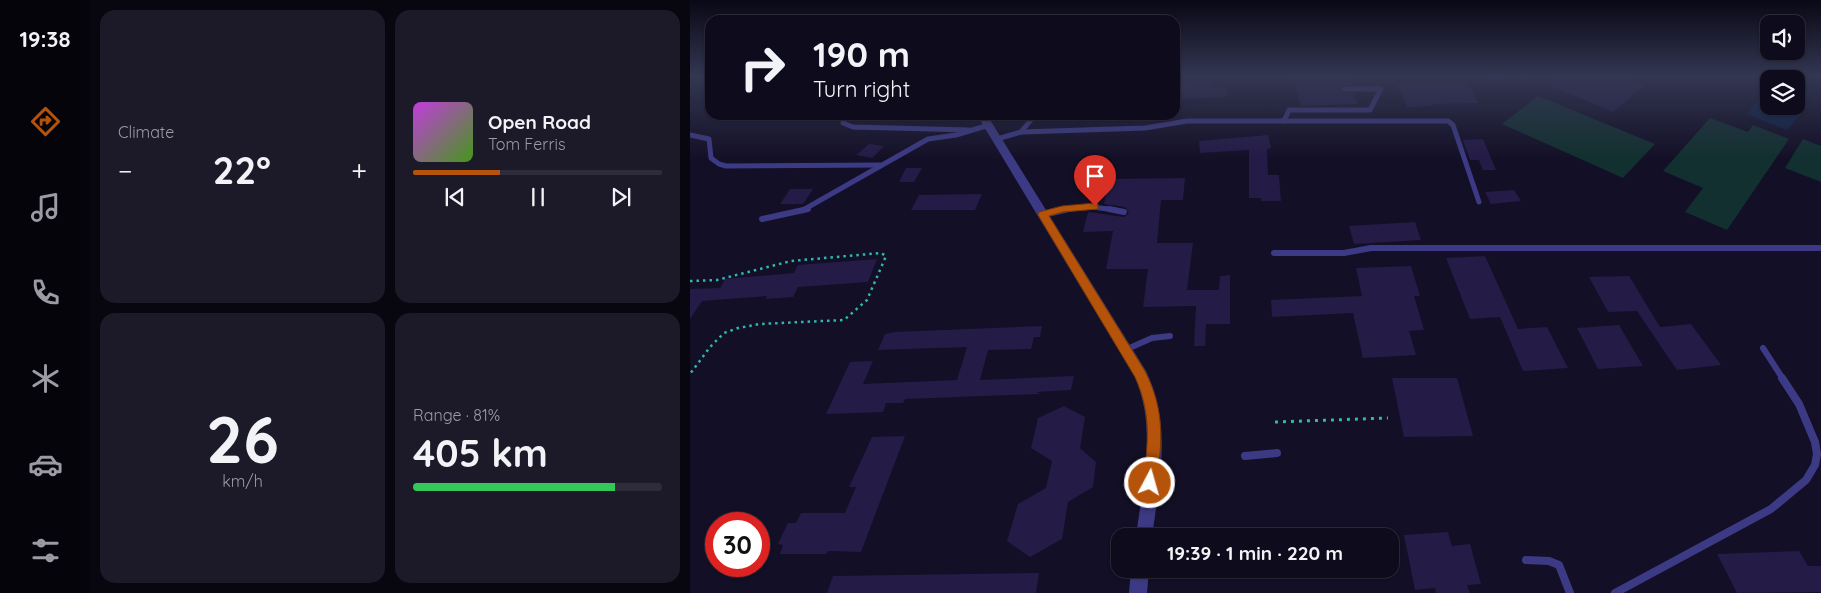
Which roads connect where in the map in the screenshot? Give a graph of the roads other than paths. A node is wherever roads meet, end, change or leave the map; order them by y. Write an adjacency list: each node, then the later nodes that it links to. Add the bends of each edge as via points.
1 (1373, 104): 5 (lane, via 1370,110 1289,110)
2 (844, 120): 6 (lane, via 843,123 853,127)
3 (985, 120): 6 (lane); 9 (street)
4 (1031, 120): 7 (lane)
5 (1284, 120): 7 (lane, via 1194,121 1145,128); 11 (lane, via 1448,121 1453,125)
6 (973, 130): 10 (lane, via 928,140)
7 (1021, 132): 9 (lane)
8 (690, 135): 10 (lane, via 709,139 711,158 726,166)
9 (997, 139): 13 (street)
10 (881, 165): 14 (lane, via 806,209)
11 (1479, 202)
12 (1124, 212): 13 (lane, via 1079,206)
13 (1043, 215): 19 (street)
14 (762, 220)
15 (1821, 248): 16 (lane, via 1371,248 1344,253)
16 (1274, 253)
17 (1170, 336): 19 (lane, via 1151,338)
18 (1763, 348): 27 (lane, via 1799,404 1815,442 1815,465 1806,480 1771,509)
19 (1125, 350): 22 (street, via 1151,398 1154,417)
20 (1277, 453): 21 (lane)
21 (1244, 456)
22 (1145, 528)
23 (1526, 560): 26 (lane, via 1559,564)
24 (1139, 578): 25 (street)
25 (1138, 593)
26 (1570, 593)
27 (1615, 593)

